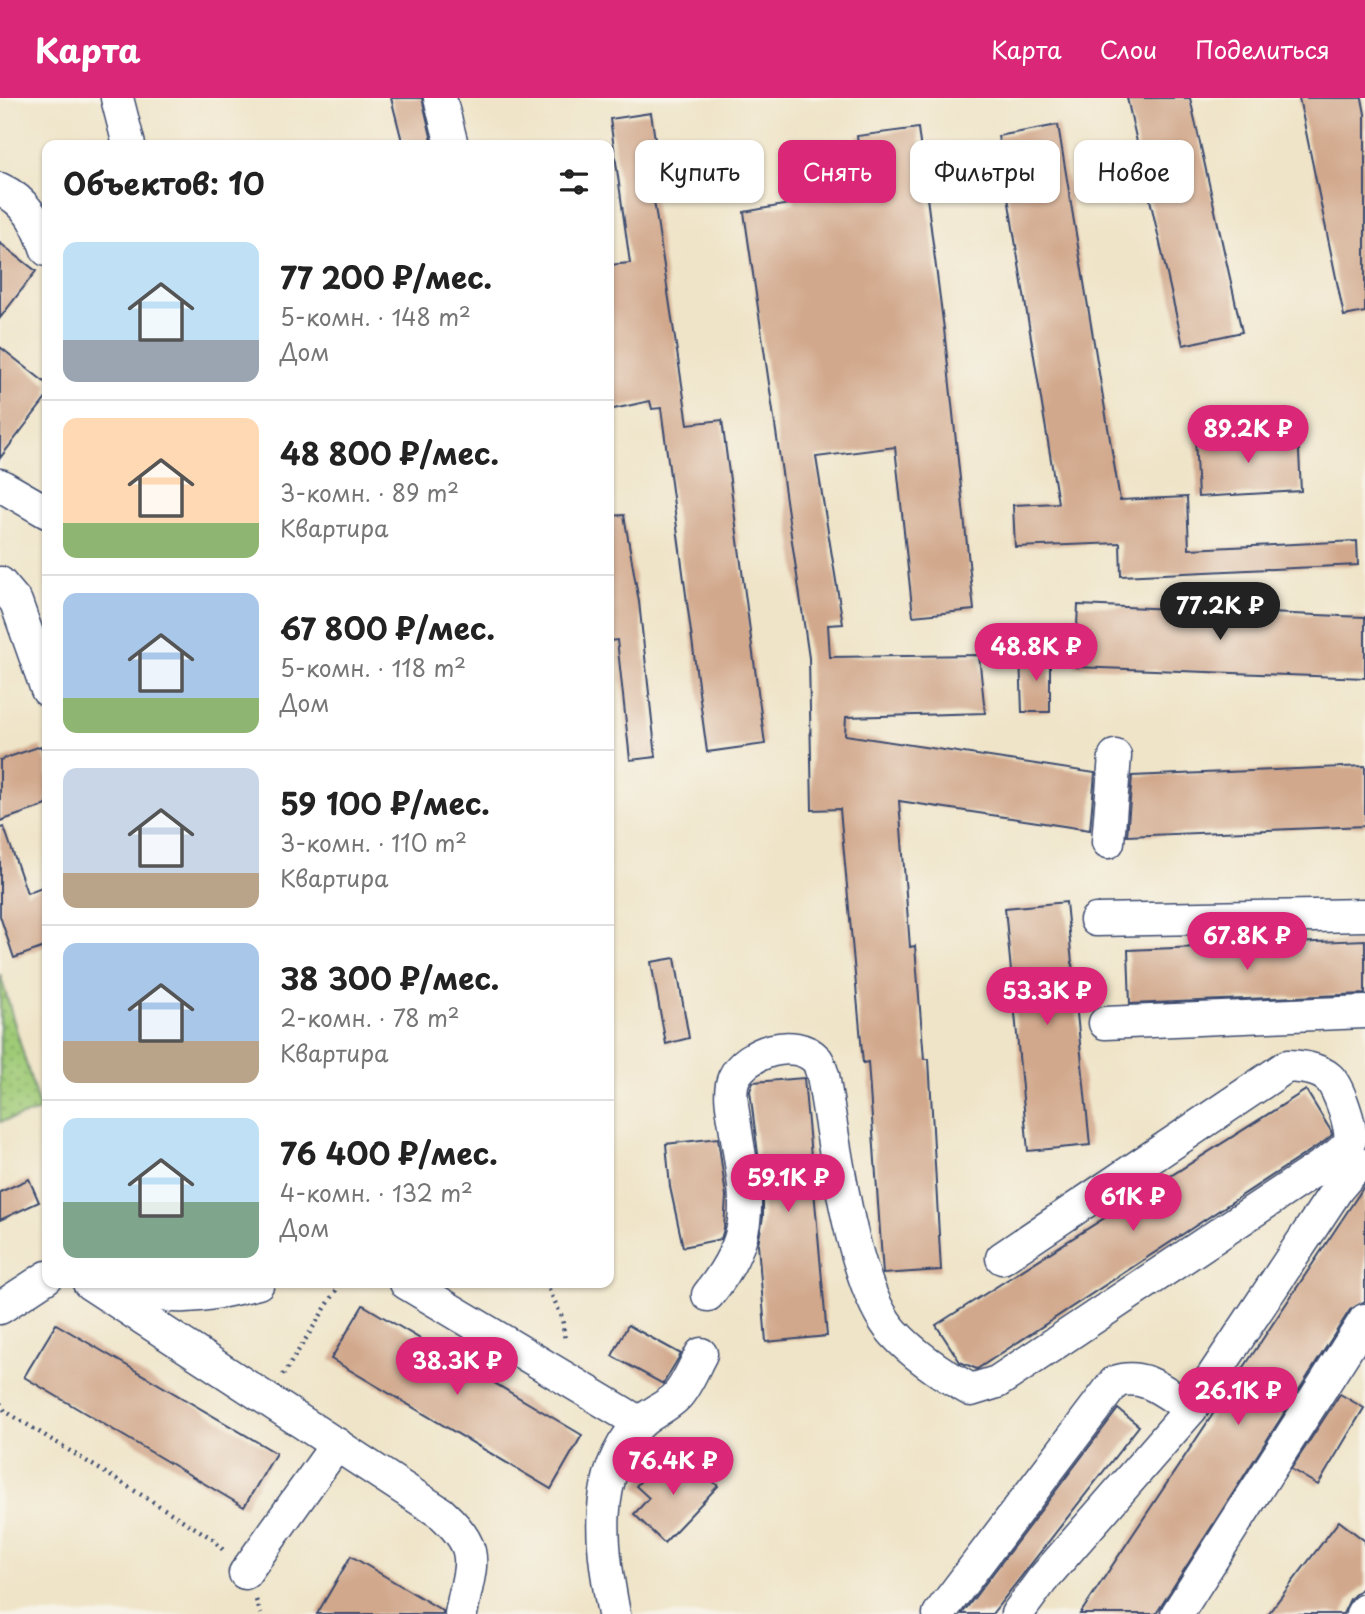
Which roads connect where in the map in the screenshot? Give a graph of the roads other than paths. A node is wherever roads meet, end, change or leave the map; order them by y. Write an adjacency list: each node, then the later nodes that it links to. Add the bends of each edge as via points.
1 (117, 98): 3 (lane)
2 (440, 98): 4 (lane)
3 (128, 140)
4 (451, 140)
5 (0, 189): 6 (lane, via 24,205)
6 (42, 234)
7 (0, 485): 8 (lane)
8 (42, 507)
9 (0, 583): 10 (lane, via 16,602)
10 (42, 676)
11 (1115, 755): 12 (lane)
12 (1108, 842)
13 (1365, 915): 14 (lane)
14 (1096, 920)
15 (1365, 1012): 16 (lane)
16 (1105, 1023)
17 (1365, 1165): 28 (lane, via 1356,1167 1338,1188)
18 (1002, 1258): 24 (lane, via 1287,1066 1306,1067 1329,1078 1343,1103 1351,1137 1336,1156 997,1382 971,1390 892,1332 871,1294 850,1224 823,1075 816,1060 802,1051 763,1053 746,1061 734,1079 731,1100 747,1209 745,1230 728,1270)
19 (42, 1280): 25 (lane)
20 (97, 1288): 30 (lane)
21 (128, 1288): 22 (lane, via 175,1298)
22 (238, 1288)
23 (415, 1288): 29 (lane)
24 (708, 1296)
25 (0, 1308)
26 (1365, 1320): 36 (lane)
27 (701, 1354): 29 (lane, via 677,1396)
28 (1191, 1409): 34 (lane, via 1148,1382 1130,1377 1115,1382); 35 (lane)
29 (640, 1423): 33 (lane, via 611,1470 604,1496 602,1548)
30 (337, 1444): 31 (lane); 32 (lane, via 441,1513 464,1534 470,1562)
31 (245, 1573)
32 (461, 1614)
33 (614, 1614)
34 (939, 1614)
35 (1017, 1614)
36 (1177, 1614)

